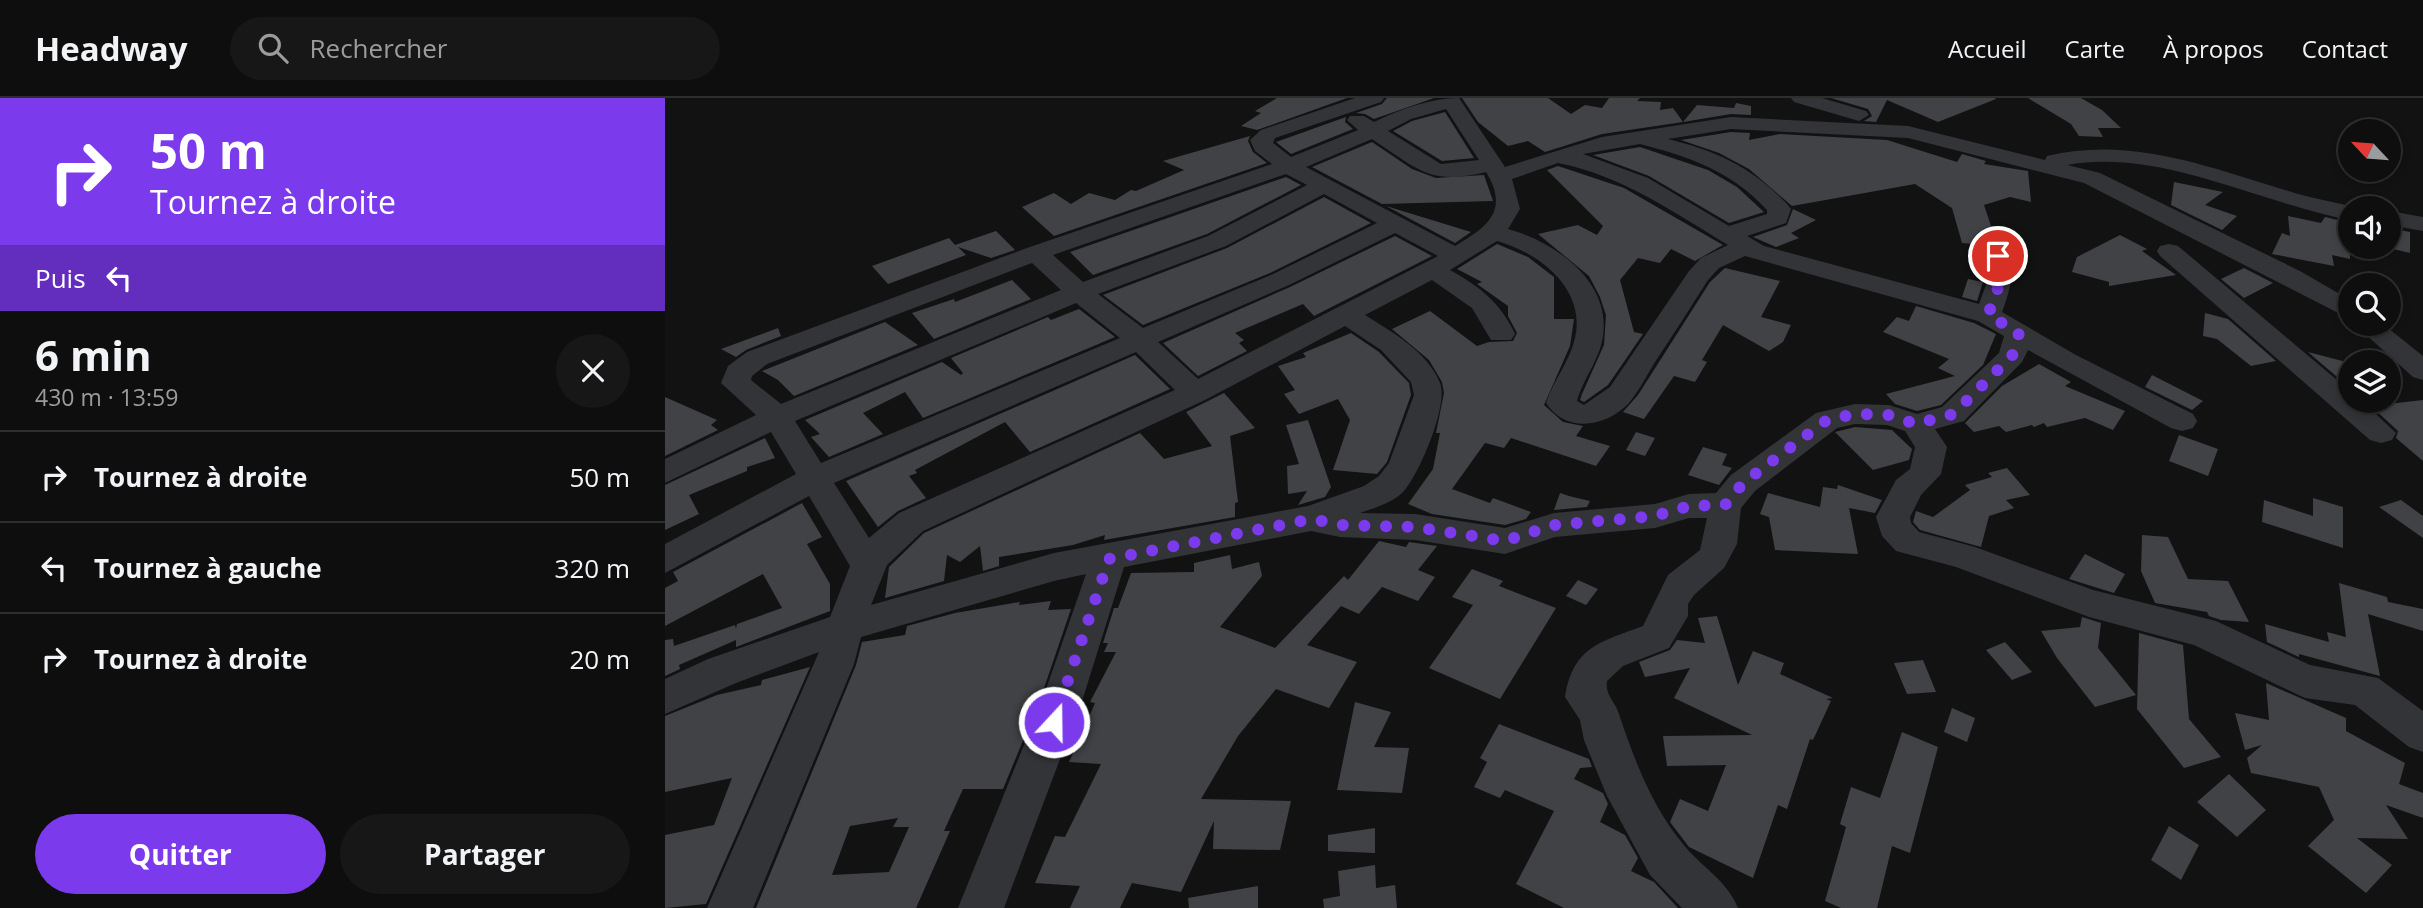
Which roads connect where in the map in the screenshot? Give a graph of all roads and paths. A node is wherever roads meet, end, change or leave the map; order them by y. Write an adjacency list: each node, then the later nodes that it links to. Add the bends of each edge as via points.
1 (1374, 98): 4 (street)
2 (1801, 98): 6 (street)
3 (1450, 100): 5 (street); 11 (street)
4 (1338, 110): 5 (street); 10 (street, via 1261,140)
5 (1372, 130): 10 (street); 11 (street, via 1436,171)
6 (1907, 132): 7 (street, via 1731,123); 9 (street)
7 (1641, 139): 8 (street, via 1602,143); 19 (street, via 1729,165 1779,209 1778,218)
8 (1556, 156): 11 (street); 19 (street, via 1583,161 1640,183)
9 (2046, 164): 13 (street, via 2086,156 2150,159); 17 (street, via 2092,178)
10 (1287, 166): 12 (street); 21 (street)
11 (1496, 170): 18 (street, via 1508,209)
12 (1326, 184): 15 (street); 23 (street, via 1217,241)
13 (2338, 211)
14 (2401, 220): 16 (street)
15 (1395, 224): 22 (street); 30 (street, via 1280,280)
16 (2423, 224)
17 (2199, 230): 24 (street); 36 (street, via 2197,239 2157,254)
18 (1494, 233): 19 (street, via 1523,240 1541,251 1582,290 1591,321 1589,337 1561,403 1584,415 1605,409 1620,394 1710,263); 22 (street)
19 (1734, 241): 26 (street)
20 (1997, 250): 26 (street, via 1999,285)
21 (1036, 253): 23 (street); 33 (street, via 757,358 738,372 736,383)
22 (1444, 263): 25 (street); 28 (street, via 1479,298)
23 (1079, 292): 30 (street); 33 (street)
24 (2338, 304)
25 (1345, 314): 32 (street); 40 (street, via 1391,344 1414,366 1429,395 1404,466 1391,484 1376,495)
26 (1988, 315): 27 (street)
27 (2019, 333): 34 (street); 35 (street, via 2012,356 1953,414)
28 (1501, 334)
29 (2381, 336): 31 (street)
30 (1138, 338): 32 (street); 38 (street)
31 (2423, 371)
32 (1195, 393): 43 (street, via 911,522 885,540)
33 (777, 417): 37 (street); 38 (street)
34 (2182, 421)
35 (1916, 424): 39 (street, via 1889,415 1855,414 1827,420 1743,483); 46 (street, via 1931,447 1925,474 1908,488 1893,517 1894,527 1908,542 1963,556 2089,603 2203,632 2305,681 2364,690)
36 (2381, 433)
37 (665, 472)
38 (815, 478): 42 (street); 43 (street)
39 (1725, 505): 40 (street, via 1554,525 1505,541 1415,527 1340,525); 49 (street, via 1720,544 1712,559 1681,585 1656,637 1609,655 1588,674 1585,697 1599,713 1617,771 1666,859)
40 (1312, 519): 41 (street)
41 (1109, 559): 44 (street, via 1054,567); 48 (street, via 1063,698)
42 (665, 560)
43 (867, 564): 44 (street)
44 (845, 627): 45 (street); 47 (street, via 835,664)
45 (665, 696)
46 (2423, 734)
47 (730, 908)
48 (981, 908)
49 (1715, 908)

